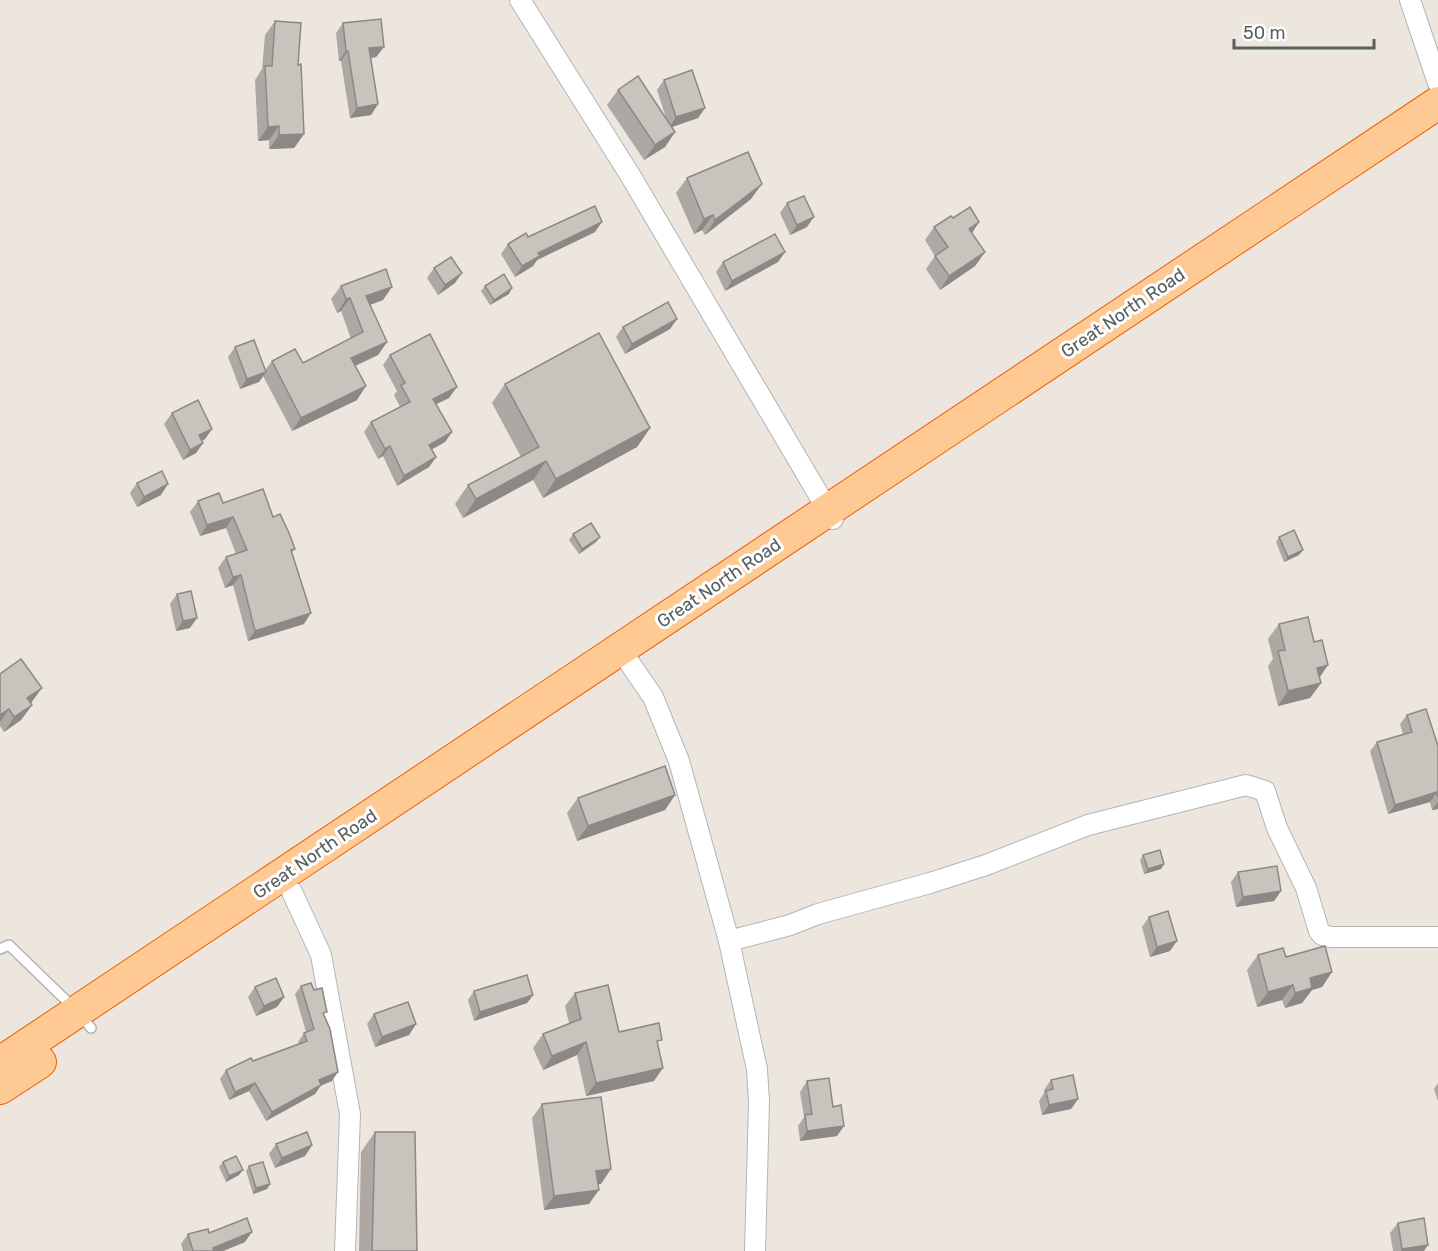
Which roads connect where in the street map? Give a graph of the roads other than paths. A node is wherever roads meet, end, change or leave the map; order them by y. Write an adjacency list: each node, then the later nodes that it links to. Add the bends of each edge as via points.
1 (520, 0): 6 (street, via 647,204)
2 (1410, 0): 3 (street)
3 (1438, 83)
4 (1438, 103): 6 (highway, Great North Road)
5 (1438, 129): 6 (highway, Great North Road)
6 (831, 516): 7 (highway, Great North Road)
7 (626, 655): 8 (highway, Great North Road); 10 (street, via 653,698 671,740); 12 (highway, Great North Road)
8 (292, 892): 12 (highway, Great North Road); 15 (street, via 321,955 350,1114)
9 (1438, 937): 10 (street, via 1322,935 1265,791 1246,785 1088,825 930,883)
10 (729, 940): 16 (street, via 757,1068)
11 (0, 949): 12 (lane, via 9,945)
12 (85, 1020): 13 (highway, Great North Road); 14 (highway, Great North Road)
13 (0, 1063)
14 (0, 1088)
15 (345, 1251)
16 (755, 1251)

